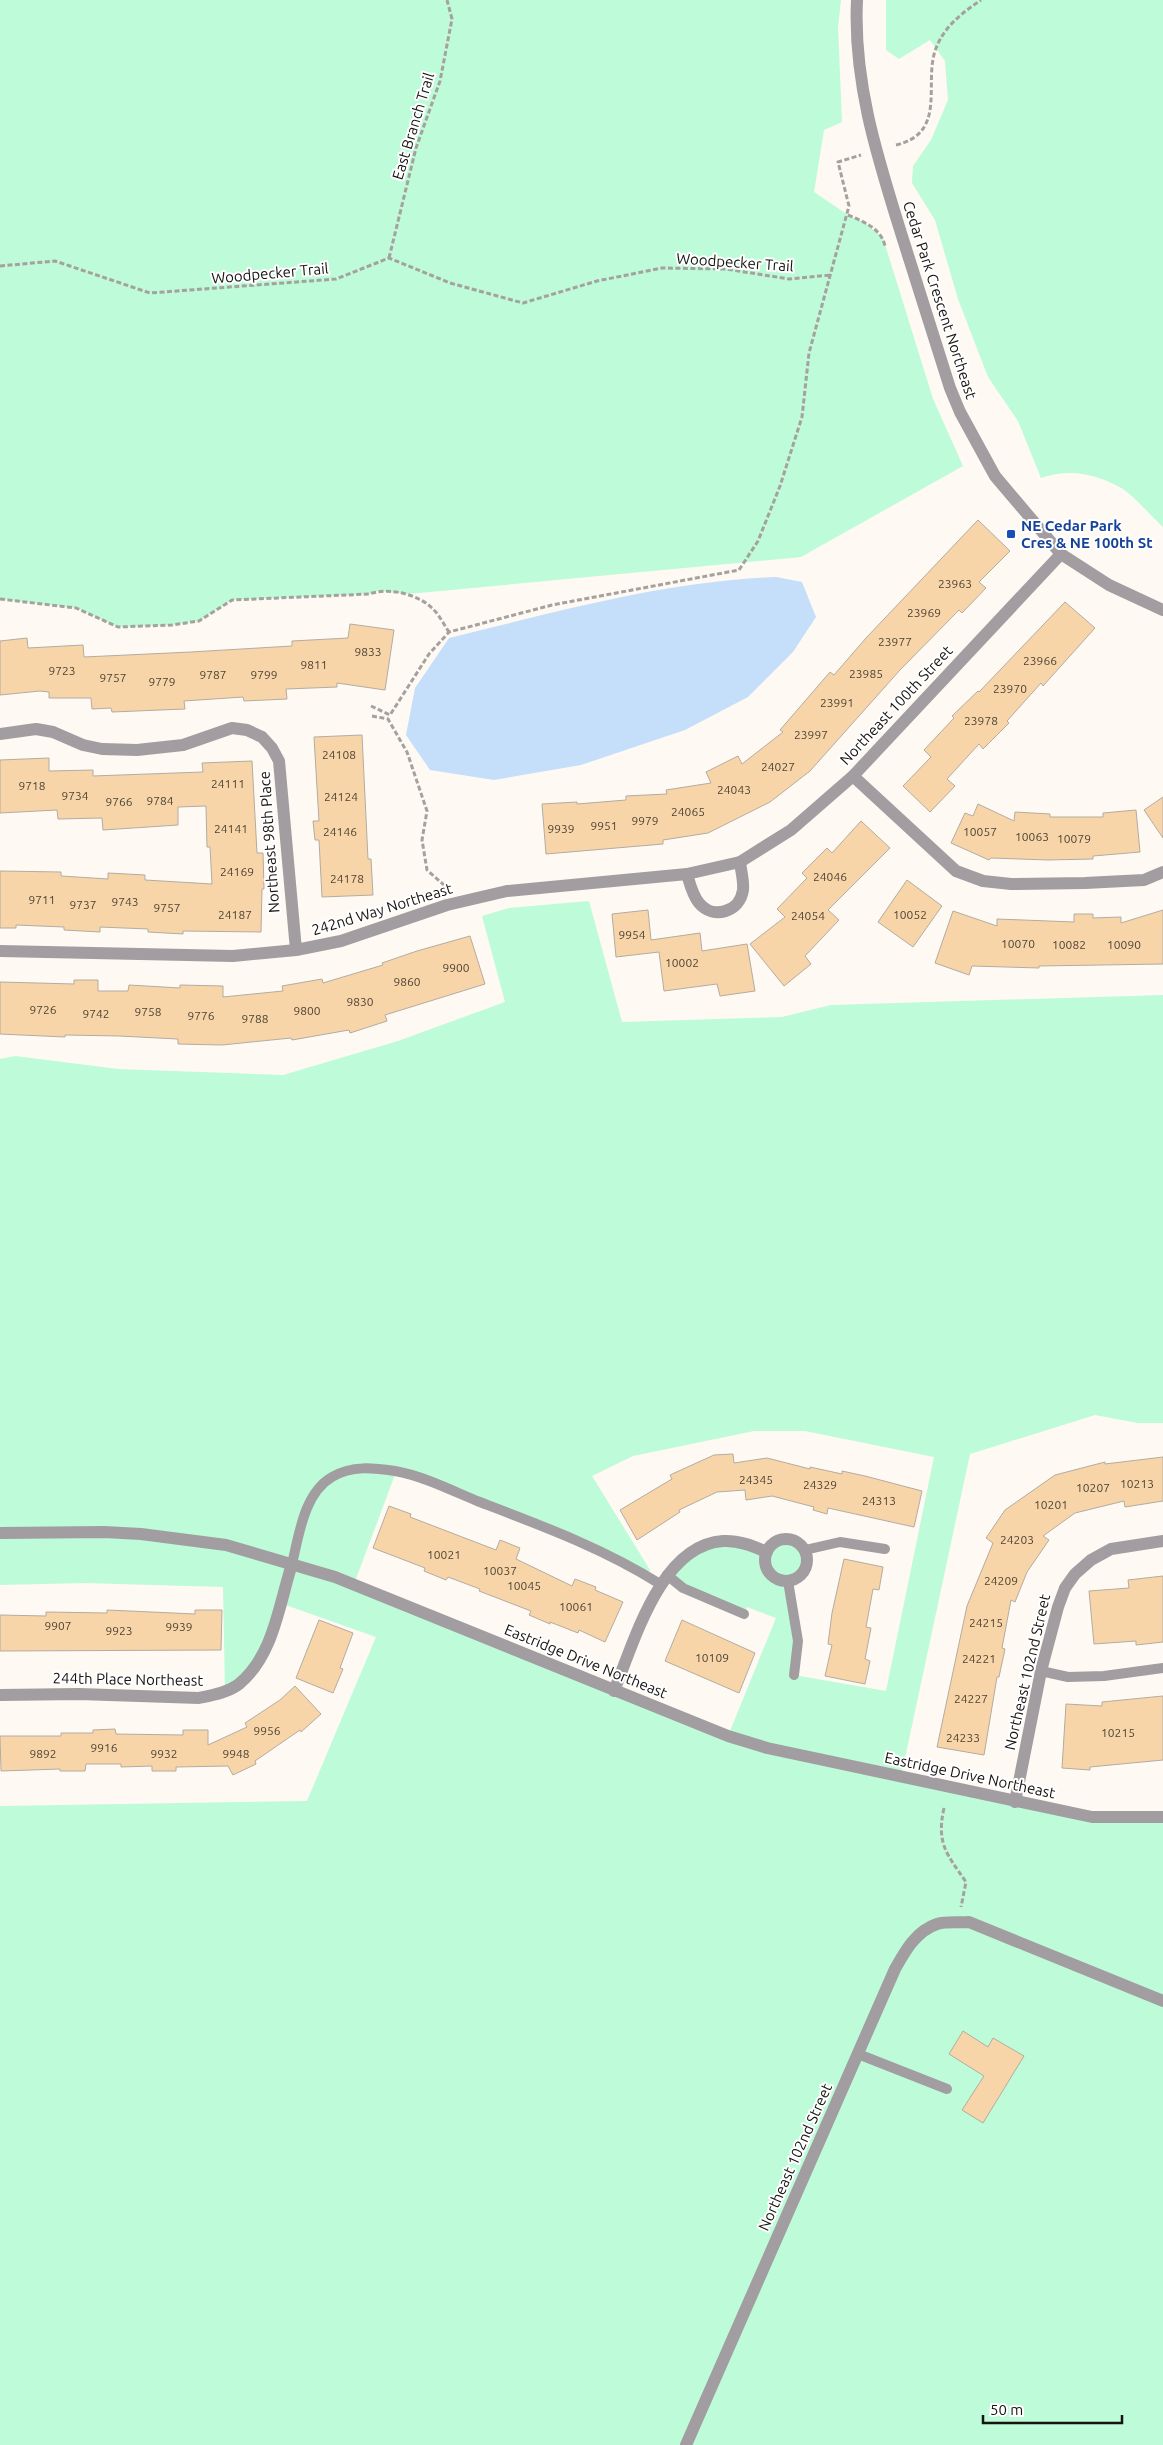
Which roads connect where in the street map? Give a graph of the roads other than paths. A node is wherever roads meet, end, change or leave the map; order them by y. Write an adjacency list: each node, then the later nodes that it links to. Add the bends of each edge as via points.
1 (857, 0): 2 (street, Cedar Park Crescent Northeast, via 857,59 872,138 950,388 995,476)
2 (1061, 554): 3 (street, Cedar Park Crescent Northeast, via 1109,584); 5 (street, Northeast 100th Street)
3 (1163, 610)
4 (0, 734): 9 (street, Northeast 98th Place, via 36,729 102,749 137,750 182,745 232,728 262,737 279,761)
5 (852, 776): 6 (street, Northeast 100th Street, via 791,830); 7 (street, via 956,871 983,881 1011,884 1105,882 1144,880)
6 (740, 862): 8 (street, 242nd Way Northeast); 8 (street, via 743,889 739,901 729,911 715,913 700,905)
7 (1163, 872)
8 (686, 874): 9 (street, 242nd Way Northeast, via 507,891 447,905 341,941)
9 (296, 950): 10 (street, 242nd Way Northeast, via 233,956)
10 (0, 951)
11 (0, 1533): 16 (street, Eastridge Drive Northeast, via 141,1534 226,1545)
12 (1163, 1541): 21 (street, Northeast 102nd Street, via 1111,1549 1075,1574 1058,1607)
13 (885, 1549): 14 (lane, via 840,1542)
14 (805, 1550): 15 (street, via 795,1541 783,1539 771,1545); 18 (street, via 807,1564 804,1570 800,1576)
15 (767, 1552): 17 (street, via 746,1544 722,1541 702,1547 674,1565); 18 (street, via 765,1563 770,1575)
16 (292, 1564): 17 (lane, via 307,1510 317,1490 331,1477 368,1468 409,1474 557,1532); 23 (street, Eastridge Drive Northeast, via 354,1585); 24 (street, 244th Place Northeast, via 267,1648 254,1669 238,1685 218,1694 199,1698)
17 (664, 1580): 19 (lane); 23 (street)
18 (788, 1581): 22 (lane, via 798,1641)
19 (744, 1614)
20 (1163, 1668): 21 (lane, via 1096,1677 1068,1677)
21 (1041, 1671): 25 (street, Northeast 102nd Street)
22 (794, 1675)
23 (614, 1691): 25 (street, Eastridge Drive Northeast, via 767,1748)
24 (0, 1695)
25 (1015, 1802): 26 (street, Eastridge Drive Northeast, via 1092,1817)
26 (1163, 1817)
27 (1163, 2000): 28 (street, Northeast 102nd Street, via 963,1923 938,1924 921,1933 905,1949)
28 (858, 2054): 29 (lane); 30 (street, Northeast 102nd Street)
29 (947, 2089)
30 (686, 2445)

